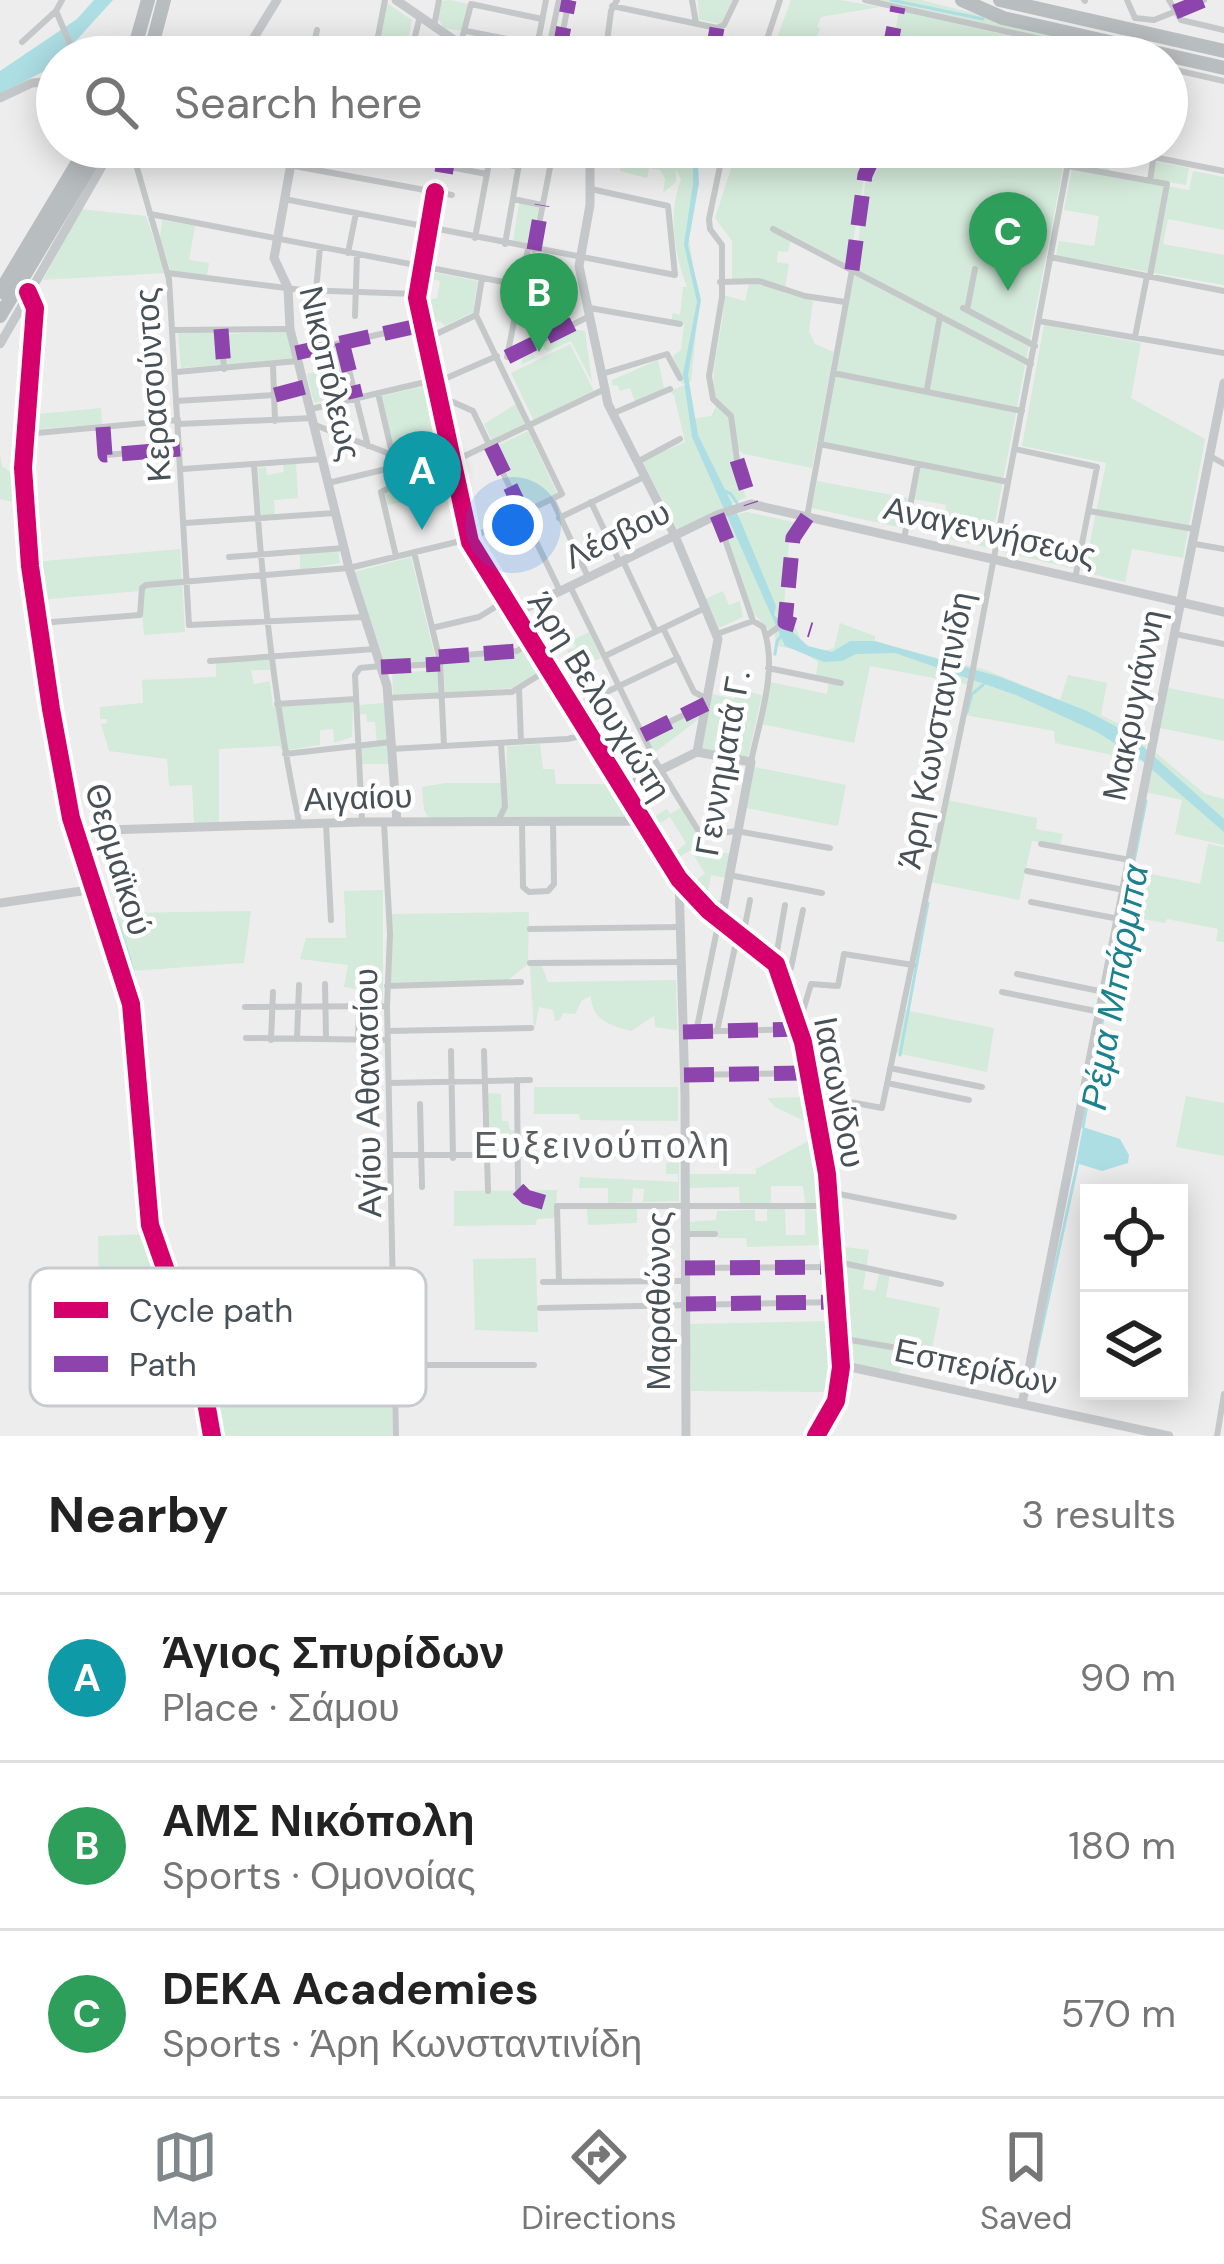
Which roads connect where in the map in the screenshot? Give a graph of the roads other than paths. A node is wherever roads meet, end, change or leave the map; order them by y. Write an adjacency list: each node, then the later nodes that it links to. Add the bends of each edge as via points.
1 (62, 0): 23 (street)
2 (151, 0): 34 (highway); 35 (highway)
3 (278, 0): 36 (street)
4 (386, 0): 38 (street)
5 (397, 0): 22 (street)
6 (439, 0): 28 (street)
7 (546, 0): 26 (street)
8 (559, 0): 44 (street)
9 (568, 0): 45 (street)
10 (692, 0): 27 (street)
11 (736, 0): 29 (street)
12 (780, 0): 48 (street)
13 (865, 0): 49 (street)
14 (963, 0): 50 (highway)
15 (1000, 0): 51 (highway)
16 (1035, 0): 52 (highway)
17 (1127, 0): 24 (street, via 1135,18)
18 (1169, 0): 24 (street)
19 (1204, 0): 24 (street)
20 (471, 2): 26 (street); 32 (street)
21 (615, 3): 27 (street); 46 (street)
22 (408, 4): 25 (street)
23 (56, 11): 33 (street); 53 (street)
24 (1174, 12): 31 (street)
25 (420, 16): 28 (street); 39 (street)
26 (542, 19): 43 (street)
27 (696, 23): 29 (street)
28 (434, 26): 40 (street)
29 (717, 28): 47 (street)
30 (317, 30): 37 (street)
31 (1224, 30)
32 (466, 31): 41 (street); 42 (street)
33 (66, 36)
34 (144, 36)
35 (144, 36)
36 (255, 36)
37 (316, 36)
38 (378, 36)
39 (415, 36)
40 (448, 36)
41 (464, 36)
42 (492, 36)
43 (539, 36)
44 (551, 36)
45 (562, 36)
46 (608, 36)
47 (716, 36)
48 (768, 36)
49 (1017, 36)
50 (1134, 36)
51 (1147, 36)
52 (1159, 36)
53 (22, 42)
54 (1188, 45): 57 (highway)
55 (1188, 46): 57 (highway)
56 (1188, 47): 57 (highway)
57 (1224, 55)
58 (1188, 73): 59 (street)
59 (1224, 81)
60 (36, 83): 61 (street)
61 (0, 98)
62 (1188, 164): 78 (street)
63 (74, 168): 110 (highway)
64 (92, 168): 117 (highway)
65 (96, 168): 111 (street)
66 (137, 168): 88 (street, Κερασούντος)
67 (290, 168): 85 (street, Νικοπόλεως)
68 (312, 168): 82 (street)
69 (459, 168): 79 (street)
70 (488, 168): 79 (street)
71 (518, 168): 84 (street)
72 (550, 168): 86 (street)
73 (590, 168): 81 (street)
74 (720, 168): 105 (street, via 709,221 722,245)
75 (1068, 168): 97 (street, Άρη Κωνσταντινίδη)
76 (1078, 168): 80 (street)
77 (1152, 168): 80 (street)
78 (1224, 171)
79 (487, 174): 92 (street)
80 (1150, 182): 103 (street, via 1167,184)
81 (591, 189): 98 (street); 98 (street, via 665,204 675,265 673,276)
82 (435, 192): 83 (street); 89 (street, Άρη Βελουχιώτη)
83 (452, 195)
84 (513, 199): 86 (street); 93 (street)
85 (284, 200): 87 (street); 91 (street, Νικοπόλεως)
86 (542, 205): 95 (street)
87 (356, 213): 89 (street); 96 (street)
88 (150, 214): 91 (street); 102 (street, Κερασούντος)
89 (428, 228): 92 (street); 99 (street, Άρη Βελουχιώτη)
90 (773, 229): 101 (street)
91 (276, 238): 94 (street); 107 (street, Νικοπόλεως, via 275,261)
92 (475, 238): 93 (street)
93 (505, 244): 95 (street)
94 (320, 247): 96 (street); 108 (street)
95 (531, 249): 98 (street); 133 (street, via 524,305 517,306)
96 (353, 254): 99 (street); 112 (street)
97 (1050, 257): 103 (street); 120 (street, Άρη Κωνσταντινίδη)
98 (579, 258): 115 (street)
99 (422, 267): 104 (street); 113 (street, Άρη Βελουχιώτη)
100 (975, 269): 130 (street, via 965,309)
101 (852, 270): 114 (street); 119 (street)
102 (168, 273): 107 (street); 125 (street, Κερασούντος)
103 (1148, 277): 109 (street); 126 (street)
104 (482, 278): 106 (street); 116 (street)
105 (720, 282): 114 (street, via 759,281); 170 (street, via 722,314 708,373 713,399 729,412)
106 (509, 284)
107 (288, 288): 108 (street); 124 (street, Νικοπόλεως)
108 (316, 290): 112 (street)
109 (1224, 290)
110 (0, 292)
111 (28, 292): 129 (street); 159 (street, Θερμαϊκού, via 35,308)
112 (355, 292): 113 (street); 118 (street)
113 (417, 294): 122 (street, Άρη Βελουχιώτη)
114 (846, 302): 138 (street)
115 (587, 312): 121 (street); 133 (street); 139 (street)
116 (476, 315): 127 (street); 133 (street)
117 (0, 316)
118 (355, 316)
119 (940, 316): 134 (street); 146 (street)
120 (1039, 321): 126 (street); 130 (street, Άρη Κωνσταντινίδη)
121 (680, 324)
122 (422, 325): 127 (street, Άρη Βελουχιώτη); 128 (street)
123 (221, 329): 124 (street); 125 (street); 136 (street)
124 (290, 329): 132 (street, Νικοπόλεως)
125 (173, 330): 137 (street, Κερασούντος)
126 (1136, 337): 131 (street)
127 (425, 340): 141 (street, Άρη Βελουχιώτη)
128 (342, 342): 132 (street); 149 (street)
129 (0, 344)
130 (1035, 346): 134 (street, Άρη Κωνσταντινίδη)
131 (1224, 353)
132 (297, 357): 135 (street); 143 (street, Νικοπόλεως)
133 (501, 358): 141 (street); 158 (street)
134 (1031, 364): 152 (street, Άρη Κωνσταντινίδη)
135 (273, 366): 136 (street); 148 (street)
136 (224, 369): 137 (street)
137 (175, 372): 150 (street, Κερασούντος)
138 (833, 373): 146 (street); 162 (street)
139 (602, 374): 140 (street, via 668,354); 144 (street)
140 (680, 378)
141 (434, 381): 147 (street); 151 (street, Άρη Βελουχιώτη)
142 (1224, 383): 161 (street, Μακρυγιάννη)
143 (305, 387): 148 (street); 154 (street, Νικοπόλεως)
144 (604, 389): 153 (street); 158 (street)
145 (670, 389): 153 (street)
146 (926, 391): 152 (street)
147 (378, 393): 149 (street); 167 (street)
148 (274, 395): 150 (street); 155 (street)
149 (356, 398): 154 (street); 163 (street)
150 (176, 401): 156 (street, Κερασούντος)
151 (439, 402): 164 (street, via 473,412); 172 (street, Άρη Βελουχιώτη)
152 (1022, 411): 166 (street, Άρη Κωνσταντινίδη)
153 (611, 415): 171 (street)
154 (313, 417): 155 (street); 163 (street); 169 (street, Νικοπόλεως)
155 (275, 421): 156 (street)
156 (178, 422): 157 (street); 165 (street, Κερασούντος)
157 (103, 427): 159 (street); 165 (street, via 105,455)
158 (530, 427): 164 (street); 181 (street, via 562,494)
159 (23, 434): 220 (street, Θερμαϊκού)
160 (680, 439): 171 (street)
161 (1219, 443): 168 (street, Μακρυγιάννη)
162 (820, 444): 174 (street); 188 (street)
163 (368, 446): 167 (street)
164 (491, 446): 172 (street); 186 (street)
165 (180, 448): 177 (street, Κερασούντος)
166 (1015, 449): 179 (street, Άρη Κωνσταντινίδη); 184 (street, via 1097,467)
167 (392, 455): 176 (street)
168 (1210, 456): 175 (street); 192 (street, Μακρυγιάννη)
169 (323, 459): 173 (street); 180 (street, Νικοπόλεως)
170 (737, 460)
171 (639, 461): 178 (street)
172 (452, 462): 194 (street, Άρη Βελουχιώτη)
173 (254, 464): 177 (street); 189 (street)
174 (918, 464): 179 (street); 195 (street)
175 (1224, 464)
176 (395, 467): 180 (street); 201 (street, via 398,485 382,491)
177 (182, 469): 191 (street, Κερασούντος)
178 (646, 476): 182 (street); 193 (street)
179 (1008, 482): 203 (street, Άρη Κωνσταντινίδη)
180 (328, 483): 185 (street, Νικοπόλεως)
181 (552, 499): 186 (street); 190 (street)
182 (591, 502): 190 (street); 204 (street)
183 (745, 505): 187 (street, Λέσβου); 188 (street, Αναγεννήσεως)
184 (1090, 511): 192 (street); 208 (street)
185 (335, 513): 189 (street); 197 (street, Νικοπόλεως)
186 (523, 513): 194 (street); 210 (street)
187 (717, 515): 193 (street, Λέσβου); 217 (street)
188 (807, 517): 195 (street, Αναγεννήσεως)
189 (257, 518): 191 (street); 200 (street)
190 (559, 518): 207 (street)
191 (185, 523): 209 (street, Κερασούντος)
192 (1197, 530): 196 (street, Μακρυγιάννη)
193 (675, 536): 204 (street, Λέσβου); 213 (street)
194 (469, 539): 199 (street); 211 (street, Άρη Βελουχιώτη)
195 (904, 539): 203 (street, Αναγεννήσεως)
196 (1195, 544): 198 (street); 212 (street, Μακρυγιάννη)
197 (344, 548): 200 (street); 205 (street, Νικοπόλεως)
198 (1224, 549)
199 (414, 552): 201 (street); 221 (street)
200 (259, 554): 202 (street); 206 (street)
201 (396, 556): 205 (street)
202 (229, 557)
203 (993, 559): 208 (street, Αναγεννήσεως); 295 (street, Άρη Κωνσταντινίδη)
204 (621, 562): 207 (street, Λέσβου); 222 (street)
205 (349, 568): 206 (street); 216 (street, Νικοπόλεως)
206 (262, 576): 209 (street); 218 (street)
207 (589, 578): 210 (street, Λέσβου)
208 (1076, 579): 212 (street, Αναγεννήσεως)
209 (188, 582): 218 (street, Κερασούντος, via 189,626); 220 (street, via 144,585 138,616)
210 (565, 589): 215 (street, Λέσβου); 230 (street)
211 (505, 601): 215 (street, Άρη Βελουχιώτη); 221 (street)
212 (1182, 602): 214 (street, Αναγεννήσεως); 224 (street, Μακρυγιάννη)
213 (705, 608): 222 (street); 223 (street)
214 (1224, 612)
215 (513, 614): 226 (street, Άρη Βελουχιώτη)
216 (364, 617): 218 (street); 228 (street, Νικοπόλεως)
217 (753, 621): 223 (street); 225 (street, Γεννηματά Γ.)
218 (268, 622): 229 (street)
219 (785, 622): 225 (street)
220 (38, 623): 268 (street, Θερμαϊκού)
221 (432, 628): 232 (street)
222 (660, 630): 230 (street); 231 (street)
223 (717, 634): 243 (street)
224 (1175, 634): 227 (street); 272 (street, Μακρυγιάννη)
225 (766, 636): 235 (street, Γεννηματά Γ.)
226 (531, 642): 232 (street, via 518,651); 236 (street, Άρη Βελουχιώτη)
227 (1224, 644)
228 (375, 649): 229 (street); 234 (street, Νικοπόλεως)
229 (273, 656): 233 (street); 244 (street)
230 (604, 656): 238 (street)
231 (678, 658): 238 (street); 243 (street)
232 (440, 660): 234 (street); 240 (street)
233 (210, 661)
234 (381, 667): 241 (street, Νικοπόλεως); 242 (street, via 356,670)
235 (768, 668): 237 (street); 255 (street, Γεννηματά Γ.)
236 (548, 669): 239 (street); 245 (street, Άρη Βελουχιώτη)
237 (841, 683)
238 (619, 686): 245 (street); 247 (street)
239 (518, 688): 240 (street); 248 (street)
240 (442, 696): 241 (street); 252 (street)
241 (388, 698): 251 (street, Νικοπόλεως)
242 (356, 699): 244 (street); 250 (street)
243 (707, 701): 247 (street); 253 (street)
244 (277, 704): 254 (street)
245 (573, 708): 246 (street, Άρη Βελουχιώτη)
246 (590, 734): 248 (street); 257 (street, Άρη Βελουχιώτη)
247 (643, 736): 256 (street)
248 (521, 742): 249 (street)
249 (501, 743): 252 (street); 261 (street, via 506,803)
250 (358, 744): 251 (street); 254 (street); 260 (street)
251 (391, 745): 252 (street); 265 (street, Νικοπόλεως)
252 (444, 746)
253 (697, 752): 255 (street); 256 (street)
254 (285, 754): 267 (street)
255 (751, 762): 269 (street, Γεννηματά Γ.)
256 (662, 769): 257 (street); 269 (street, via 701,835)
257 (624, 788): 258 (street, Άρη Βελουχιώτη)
258 (632, 800): 259 (street, Άρη Βελουχιώτη); 264 (street)
259 (644, 821): 264 (street, Αιγαίου); 275 (street, Άρη Βελουχιώτη)
260 (362, 822): 265 (street, Αιγαίου); 266 (street, Αιγαίου)
261 (498, 822): 262 (street, Αιγαίου); 265 (street, Αιγαίου)
262 (522, 822): 263 (street, Αιγαίου); 263 (street, via 529,892 554,886)
263 (554, 822): 264 (street, Αιγαίου)
264 (621, 822)
265 (390, 823): 301 (street, Αγίου Αθανασίου)
266 (326, 824): 267 (street, Αιγαίου); 287 (street)
267 (299, 826): 268 (street, Αιγαίου)
268 (75, 831): 276 (street, Θερμαϊκού)
269 (737, 831): 271 (street); 274 (street, Γεννηματά Γ.)
270 (1041, 844): 272 (street)
271 (830, 848)
272 (1130, 860): 277 (street, Μακρυγιάννη)
273 (1027, 872): 277 (street)
274 (729, 875): 278 (street); 288 (street, Γεννηματά Γ.)
275 (679, 879): 279 (street, Ιασωνίδου); 281 (street, Μαραθώνος)
276 (95, 890): 283 (street); 356 (street, Θερμαϊκού, via 133,1015 152,1231)
277 (1124, 890): 286 (street, Μακρυγιάννη)
278 (822, 893)
279 (693, 896): 281 (street); 288 (street, Ιασωνίδου)
280 (749, 900): 291 (street)
281 (680, 901): 289 (street, Μαραθώνος)
282 (1031, 902): 286 (street)
283 (0, 903)
284 (785, 905): 294 (street)
285 (803, 910): 296 (street, via 791,967)
286 (1120, 919): 304 (street, Μακρυγιάννη)
287 (331, 920)
288 (720, 920): 291 (street, Ιασωνίδου); 317 (street)
289 (680, 927): 290 (street); 292 (street, Μαραθώνος)
290 (530, 929)
291 (740, 934): 294 (street, Ιασωνίδου); 315 (street)
292 (681, 962): 293 (street); 316 (street, Μαραθώνος)
293 (530, 963)
294 (775, 963): 296 (street, Ιασωνίδου)
295 (913, 965): 312 (street, via 844,954 839,985 811,984); 326 (street, Άρη Κωνσταντινίδη)
296 (782, 974): 312 (street, Ιασωνίδου)
297 (1017, 974): 304 (street)
298 (521, 982): 301 (street)
299 (326, 984): 306 (street)
300 (299, 985): 305 (street)
301 (387, 986): 308 (street, Αγίου Αθανασίου)
302 (272, 992): 310 (street)
303 (1002, 992): 311 (street)
304 (1104, 992): 311 (street, Μακρυγιάννη)
305 (298, 1006): 306 (street); 310 (street); 320 (street)
306 (326, 1006): 307 (street); 322 (street)
307 (358, 1006): 308 (street); 323 (street)
308 (387, 1006): 318 (street, Αγίου Αθανασίου)
309 (245, 1007): 310 (street)
310 (271, 1007): 321 (street)
311 (1100, 1012): 371 (street, Μακρυγιάννη)
312 (795, 1016): 314 (street, Ιασωνίδου)
313 (531, 1028): 318 (street)
314 (799, 1029): 315 (street); 327 (street, Ιασωνίδου)
315 (717, 1031): 317 (street)
316 (682, 1032): 317 (street); 328 (street, Μαραθώνος)
317 (696, 1032)
318 (388, 1035): 323 (street); 333 (street, Αγίου Αθανασίου)
319 (246, 1038): 321 (street)
320 (297, 1039): 321 (street); 322 (street)
321 (271, 1040)
322 (326, 1040): 323 (street)
323 (358, 1040)
324 (451, 1051): 332 (street)
325 (484, 1051): 331 (street)
326 (890, 1068): 334 (street, Άρη Κωνσταντινίδη); 335 (street)
327 (809, 1072): 328 (street); 336 (street, Ιασωνίδου)
328 (684, 1075): 349 (street, Μαραθώνος)
329 (518, 1080): 330 (street); 331 (street); 340 (street)
330 (530, 1080)
331 (484, 1081): 332 (street); 342 (street)
332 (452, 1082): 333 (street); 344 (street)
333 (388, 1083): 339 (street, Αγίου Αθανασίου)
334 (887, 1084): 336 (street, Άρη Κωνσταντινίδη, via 882,1108); 337 (street)
335 (982, 1087)
336 (814, 1095): 348 (street, Ιασωνίδου)
337 (969, 1100)
338 (420, 1104): 343 (street)
339 (390, 1155): 343 (street); 357 (street, Αγίου Αθανασίου)
340 (519, 1155): 341 (street); 342 (street); 346 (street)
341 (536, 1155)
342 (487, 1156): 344 (street); 347 (street)
343 (421, 1157): 344 (street); 345 (street)
344 (453, 1157)
345 (422, 1187)
346 (518, 1189)
347 (488, 1191)
348 (829, 1192): 350 (street, Ιασωνίδου); 351 (street)
349 (684, 1204): 350 (street); 352 (street, Μαραθώνος); 360 (street, via 557,1207)
350 (830, 1206): 355 (street, Ιασωνίδου)
351 (954, 1217)
352 (685, 1234): 353 (street); 354 (street, Μαραθώνος)
353 (715, 1234)
354 (686, 1263): 355 (street); 358 (street, Μαραθώνος)
355 (833, 1264): 361 (street); 362 (street, Ιασωνίδου)
356 (165, 1268)
357 (392, 1268)
358 (685, 1281): 360 (street); 363 (street, Μαραθώνος)
359 (543, 1282): 360 (street)
360 (559, 1282)
361 (941, 1284)
362 (836, 1302): 363 (street); 365 (street, Ιασωνίδου)
363 (686, 1304): 364 (street); 376 (street, Μαραθώνος)
364 (540, 1308)
365 (838, 1338): 366 (street); 369 (street, Ιασωνίδου)
366 (932, 1354)
367 (426, 1365): 368 (street)
368 (534, 1365)
369 (841, 1365): 371 (street, Εσπερίδων); 377 (street, via 836,1401)
370 (1224, 1394): 379 (street)
371 (1022, 1404): 378 (street, Εσπερίδων)
372 (207, 1406): 374 (street, Θερμαϊκού)
373 (395, 1406): 375 (street, Αγίου Αθανασίου)
374 (212, 1436)
375 (396, 1436)
376 (686, 1436)
377 (816, 1436)
378 (1169, 1436)
379 (1217, 1436)

